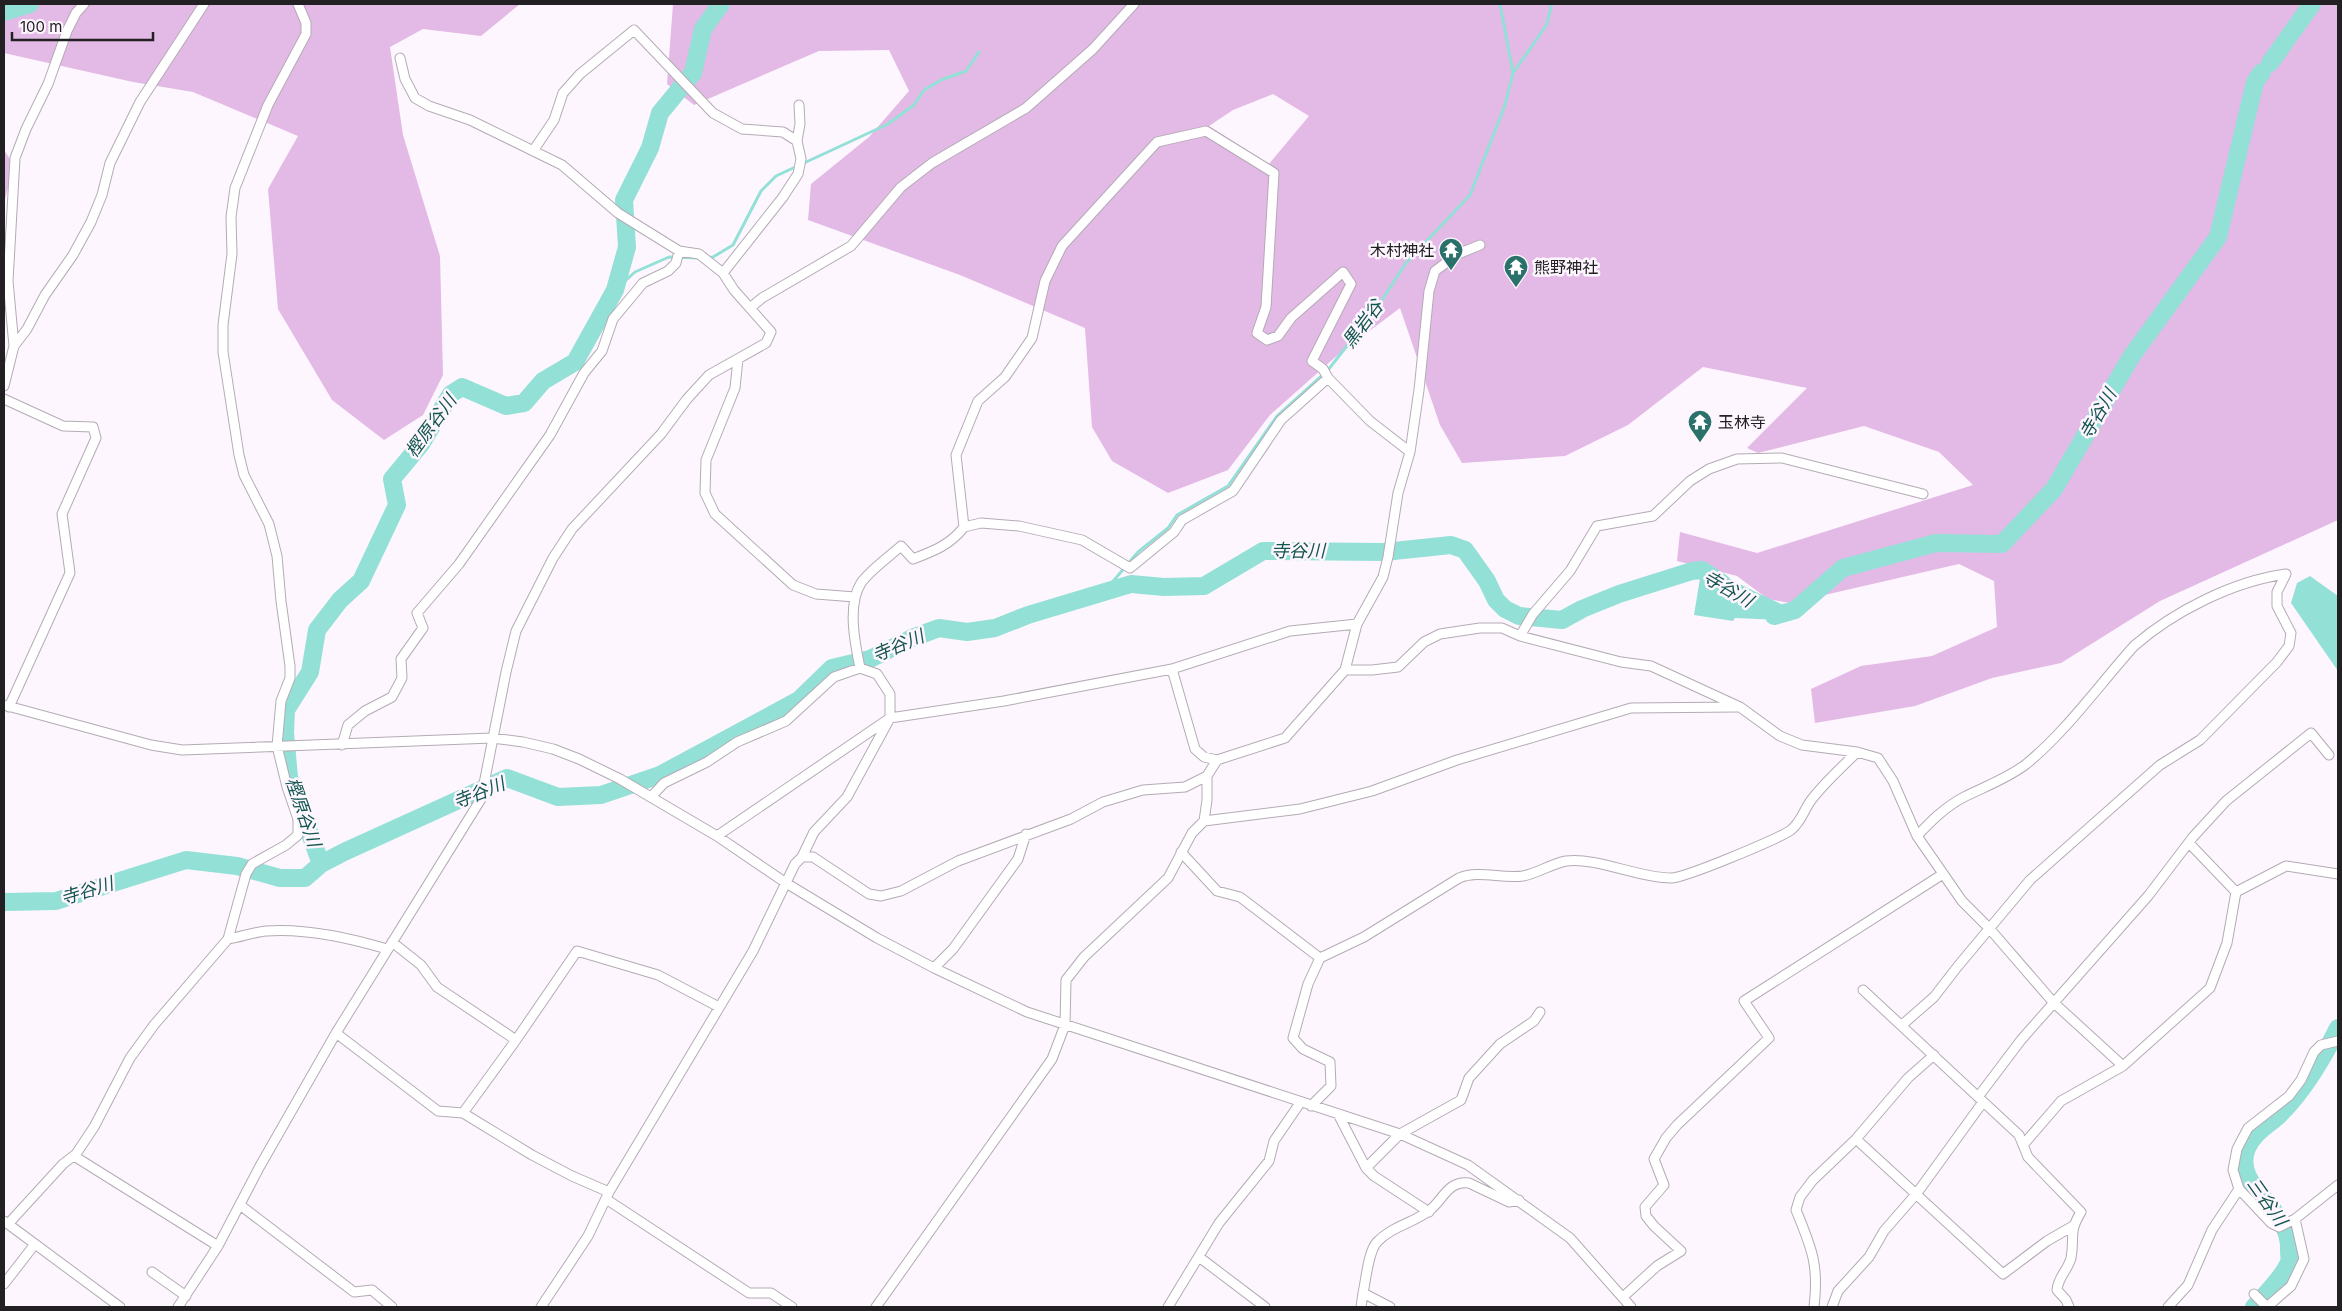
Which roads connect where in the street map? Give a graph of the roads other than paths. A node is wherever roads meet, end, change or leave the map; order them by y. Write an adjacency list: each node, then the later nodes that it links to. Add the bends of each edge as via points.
1 (84, 4): 13 (street, via 67,31 15,158 8,282)
2 (204, 4): 13 (street, via 140,102 110,163 91,222)
3 (298, 4): 32 (street, via 306,24 306,34 268,104 236,188 223,325 239,455 244,475 269,524 277,556 290,666 290,678 281,701)
4 (1134, 4): 12 (street, via 1093,49 1026,108 932,162 901,187 851,246)
5 (400, 58): 8 (street, via 405,79 415,98)
6 (799, 105): 7 (street)
7 (797, 141): 8 (street, via 783,132 742,129 713,112 634,30 580,74 563,93 554,120); 11 (street, via 798,174)
8 (533, 151): 10 (street, via 562,165 618,213)
9 (1480, 245): 18 (street, via 1458,254 1435,271 1429,291)
10 (679, 251): 11 (street, via 699,254); 31 (street, via 676,263 668,271 643,283 613,318 602,351 584,372 550,434 459,564 417,613 423,628 401,659 402,678 392,697 365,711 348,725)
11 (723, 273): 12 (street)
12 (750, 308): 14 (street, via 771,332 766,343)
13 (14, 346): 16 (street)
14 (738, 359): 21 (street, via 736,388 706,460 705,492 715,514 793,585 816,594); 30 (street, via 709,375 661,434 572,529 553,558 516,631)
15 (1328, 378): 18 (street, via 1370,421); 20 (street, via 1281,420 1232,491 1182,520 1174,532 1130,568 1082,540 1019,526 981,523); 20 (street, via 1323,369 1312,361 1351,284 1343,272 1292,318 1278,336 1267,340 1257,333 1266,307 1274,173 1206,131 1157,142 1062,246 1045,282 1032,338 1005,377 978,401 956,455)
16 (4, 386)
17 (4, 399): 27 (street, via 63,426 93,427 96,438 62,514 70,573)
18 (1410, 452): 22 (street, via 1398,493 1383,577)
19 (1923, 494): 23 (street, via 1782,458 1737,459 1709,469 1690,481 1653,516 1597,526 1570,571 1530,618)
20 (964, 527): 21 (street, via 955,539 940,549 913,559 901,546 862,582)
21 (855, 597): 24 (street, via 853,635)
22 (1357, 624): 25 (street, via 1290,631); 26 (street)
23 (1520, 636): 26 (street, via 1502,628 1440,634 1424,642 1398,667); 28 (street, via 1621,662 1651,666)
24 (860, 668): 29 (street, via 877,674 890,694); 37 (street, via 834,677 786,721 737,742 707,762 664,783)
25 (1172, 669): 29 (street); 35 (street, via 1195,749 1204,757)
26 (1344, 670): 35 (street, via 1284,738)
27 (7, 706): 32 (street, via 151,745 182,750)
28 (1740, 707): 33 (street, via 1780,736 1802,746); 38 (street, via 1631,708 1457,760 1372,791 1300,809)
29 (890, 718): 40 (street); 44 (street, via 847,797 814,832)
30 (492, 738): 31 (street); 37 (street, via 553,749); 51 (street, via 481,799)
31 (342, 745): 32 (street)
32 (278, 746): 50 (street, via 298,819 298,835 252,864 246,874)
33 (1857, 752): 41 (street, via 1878,758 1893,781); 52 (street, via 1811,800 1804,816 1791,830 1727,859 1673,878 1566,861 1524,876 1471,874 1459,878 1364,937)
34 (2329, 755): 42 (street, via 2311,733 2226,801)
35 (1218, 760): 36 (street)
36 (1207, 776): 38 (street, via 1208,800); 39 (street, via 1185,787 1143,790 1103,802 1071,819)
37 (651, 796): 40 (street)
38 (1204, 821): 43 (street)
39 (1026, 834): 44 (street, via 958,861 901,891 881,896 869,894 813,857); 53 (street, via 1018,859 953,950)
40 (717, 836): 47 (street)
41 (1916, 836): 45 (street); 49 (street, via 1937,814 2024,765 2051,741 2145,637 2201,602 2256,580 2286,574 2277,592 2278,606 2291,633 2289,646 2277,662 2200,740 2160,764 2047,864)
42 (2189, 843): 48 (street); 55 (street, via 2148,896)
43 (1181, 852): 52 (street, via 1217,890 1240,897); 59 (street, via 1168,878 1084,957 1066,980)
44 (802, 857): 47 (street, via 794,864)
45 (1943, 874): 49 (street, via 1962,901); 93 (street, via 1744,1001 1769,1038 1666,1138 1654,1160 1664,1185 1645,1207 1646,1216 1682,1251 1656,1266)
46 (2338, 874): 48 (street, via 2286,866)
47 (786, 883): 53 (street); 56 (street, via 752,952)
48 (2236, 892): 64 (street, via 2227,943 2210,988)
49 (1989, 928): 55 (street); 58 (street, via 1934,997)
50 (228, 939): 51 (street, via 266,931 347,937); 73 (street, via 130,1058 94,1127)
51 (389, 945): 60 (street); 61 (street, via 421,965 437,987)
52 (1320, 958): 67 (street, via 1308,984 1293,1038 1303,1049 1330,1062 1331,1086)
53 (934, 968): 59 (street, via 1027,1012)
54 (1863, 990): 58 (street)
55 (2053, 1002): 64 (street); 65 (street, via 2021,1040)
56 (719, 1007): 61 (street, via 658,975 577,951); 78 (street)
57 (1540, 1012): 70 (street, via 1534,1021 1500,1044 1469,1078 1461,1100)
58 (1902, 1024): 63 (street)
59 (1065, 1025): 66 (street); 99 (street, via 1052,1059)
60 (336, 1033): 68 (street, via 438,1110); 80 (street)
61 (516, 1040): 68 (street)
62 (2338, 1041): 76 (street, via 2321,1045 2289,1096 2248,1128 2237,1149 2233,1170)
63 (1934, 1056): 65 (street); 71 (street, via 1908,1078)
64 (2123, 1066): 72 (street, via 2061,1101)
65 (1981, 1099): 72 (street, via 2019,1134); 77 (street)
66 (1300, 1103): 67 (street); 87 (street, via 1274,1141 1269,1161 1219,1223)
67 (1311, 1106): 69 (street)
68 (463, 1113): 78 (street)
69 (1338, 1114): 70 (street); 74 (street)
70 (1400, 1134): 74 (street); 79 (street, via 1468,1165)
71 (1856, 1139): 77 (street); 105 (street, via 1813,1180 1800,1197 1796,1210 1813,1252 1817,1285)
72 (2023, 1145): 84 (street, via 2028,1157 2081,1212)
73 (74, 1156): 83 (street); 86 (street)
74 (1366, 1168): 81 (street)
75 (2338, 1185): 82 (street)
76 (2239, 1189): 82 (street, via 2271,1223 2279,1227); 108 (street, via 2212,1230 2188,1285)
77 (1917, 1193): 84 (street, via 2003,1274); 106 (street, via 1884,1230 1870,1257 1838,1290)
78 (608, 1196): 97 (street, via 588,1236); 98 (street, via 749,1293 771,1293)
79 (1519, 1200): 81 (street, via 1509,1202 1462,1182 1444,1193); 93 (street, via 1570,1238)
80 (240, 1204): 86 (street); 96 (street, via 354,1292 372,1290)
81 (1428, 1212): 90 (street, via 1395,1228 1376,1242 1368,1265)
82 (2292, 1220): 109 (street, via 2304,1259 2291,1286)
83 (6, 1222): 85 (street)
84 (2073, 1226): 107 (street, via 2071,1260 2058,1281 2057,1290)
85 (35, 1244): 89 (street); 94 (street)
86 (218, 1246): 92 (street)
87 (1198, 1257): 100 (street); 101 (street)
88 (152, 1272): 92 (street)
89 (4, 1284)
90 (1364, 1293): 102 (street); 103 (street)
91 (2254, 1294): 109 (street)
92 (186, 1296): 95 (street)
93 (1623, 1297): 104 (street)
94 (120, 1307)
95 (178, 1307)
96 (392, 1307)
97 (541, 1307)
98 (792, 1307)
99 (876, 1307)
100 (1168, 1307)
101 (1266, 1307)
102 (1361, 1307)
103 (1390, 1307)
104 (1631, 1307)
105 (1814, 1307)
106 (1832, 1307)
107 (2069, 1307)
108 (2168, 1307)
109 (2267, 1307)

